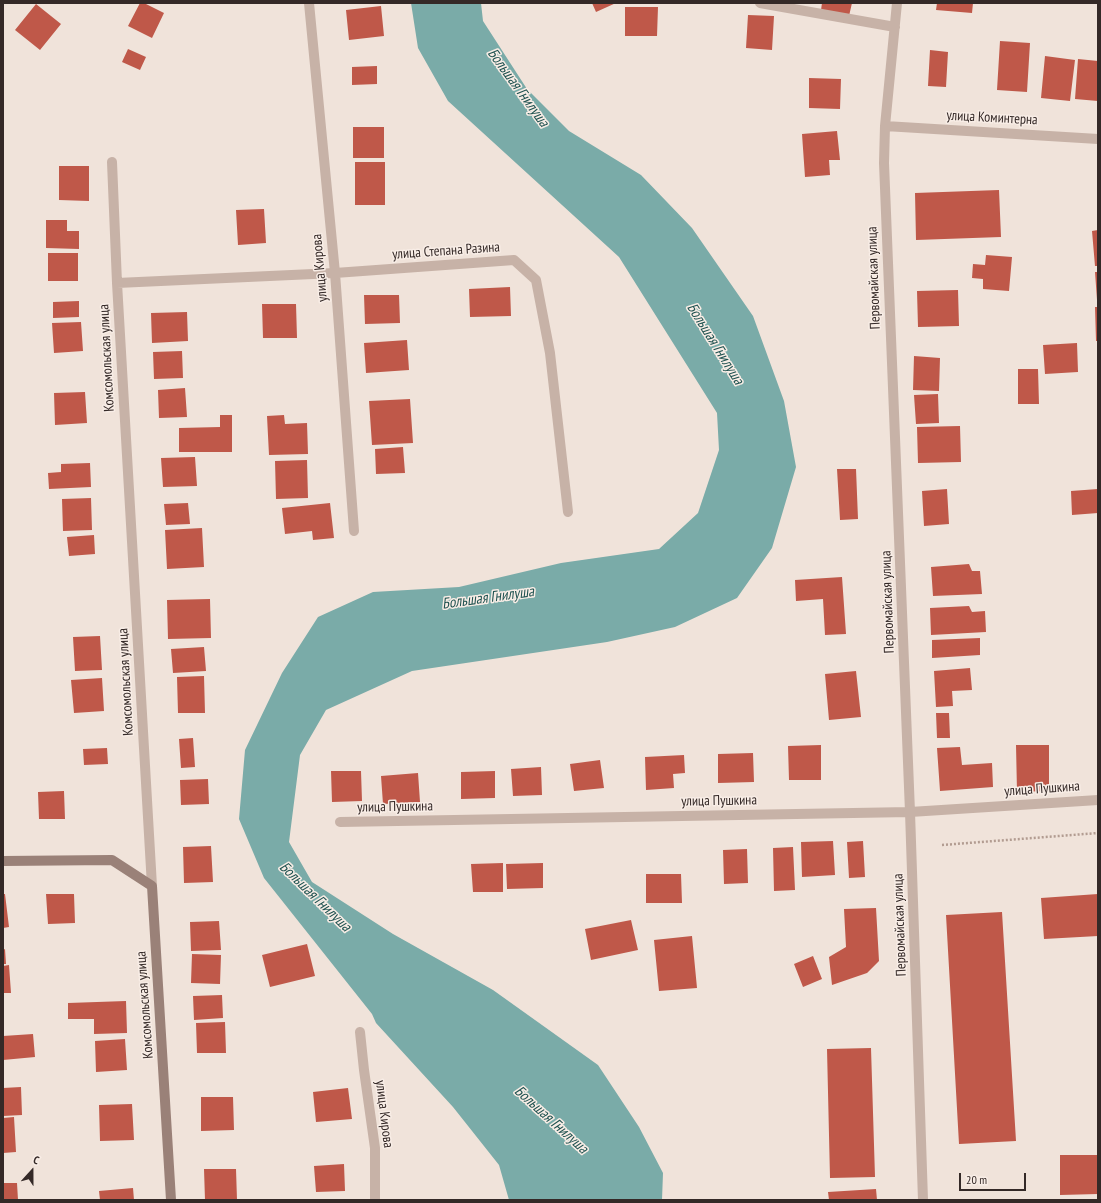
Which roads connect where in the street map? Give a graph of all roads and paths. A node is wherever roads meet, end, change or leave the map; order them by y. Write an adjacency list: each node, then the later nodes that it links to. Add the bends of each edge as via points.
1 (309, 3): 8 (street, улица Кирова)
2 (760, 3): 4 (street)
3 (898, 3): 4 (street, Первомайская улица)
4 (895, 27): 5 (street, Первомайская улица)
5 (885, 126): 6 (street, улица Коминтерна); 13 (street, Первомайская улица, via 884,164)
6 (1098, 139)
7 (112, 162): 9 (street, Комсомольская улица)
8 (335, 273): 9 (street, улица Степана Разина); 10 (street, улица Степана Разина, via 514,260 536,280 550,353); 11 (street, улица Кирова)
9 (117, 283): 18 (street, Комсомольская улица)
10 (568, 512)
11 (354, 531)
12 (1098, 800): 13 (street, улица Пушкина)
13 (910, 812): 14 (street, улица Пушкина); 22 (street, Первомайская улица)
14 (340, 822)
15 (1098, 833): 16 (path)
16 (942, 845)
17 (3, 861): 18 (main road, via 112,860)
18 (152, 886): 20 (main road, Комсомольская улица)
19 (360, 1032): 21 (street, улица Кирова, via 375,1148)
20 (171, 1200)
21 (375, 1200)
22 (923, 1200)

